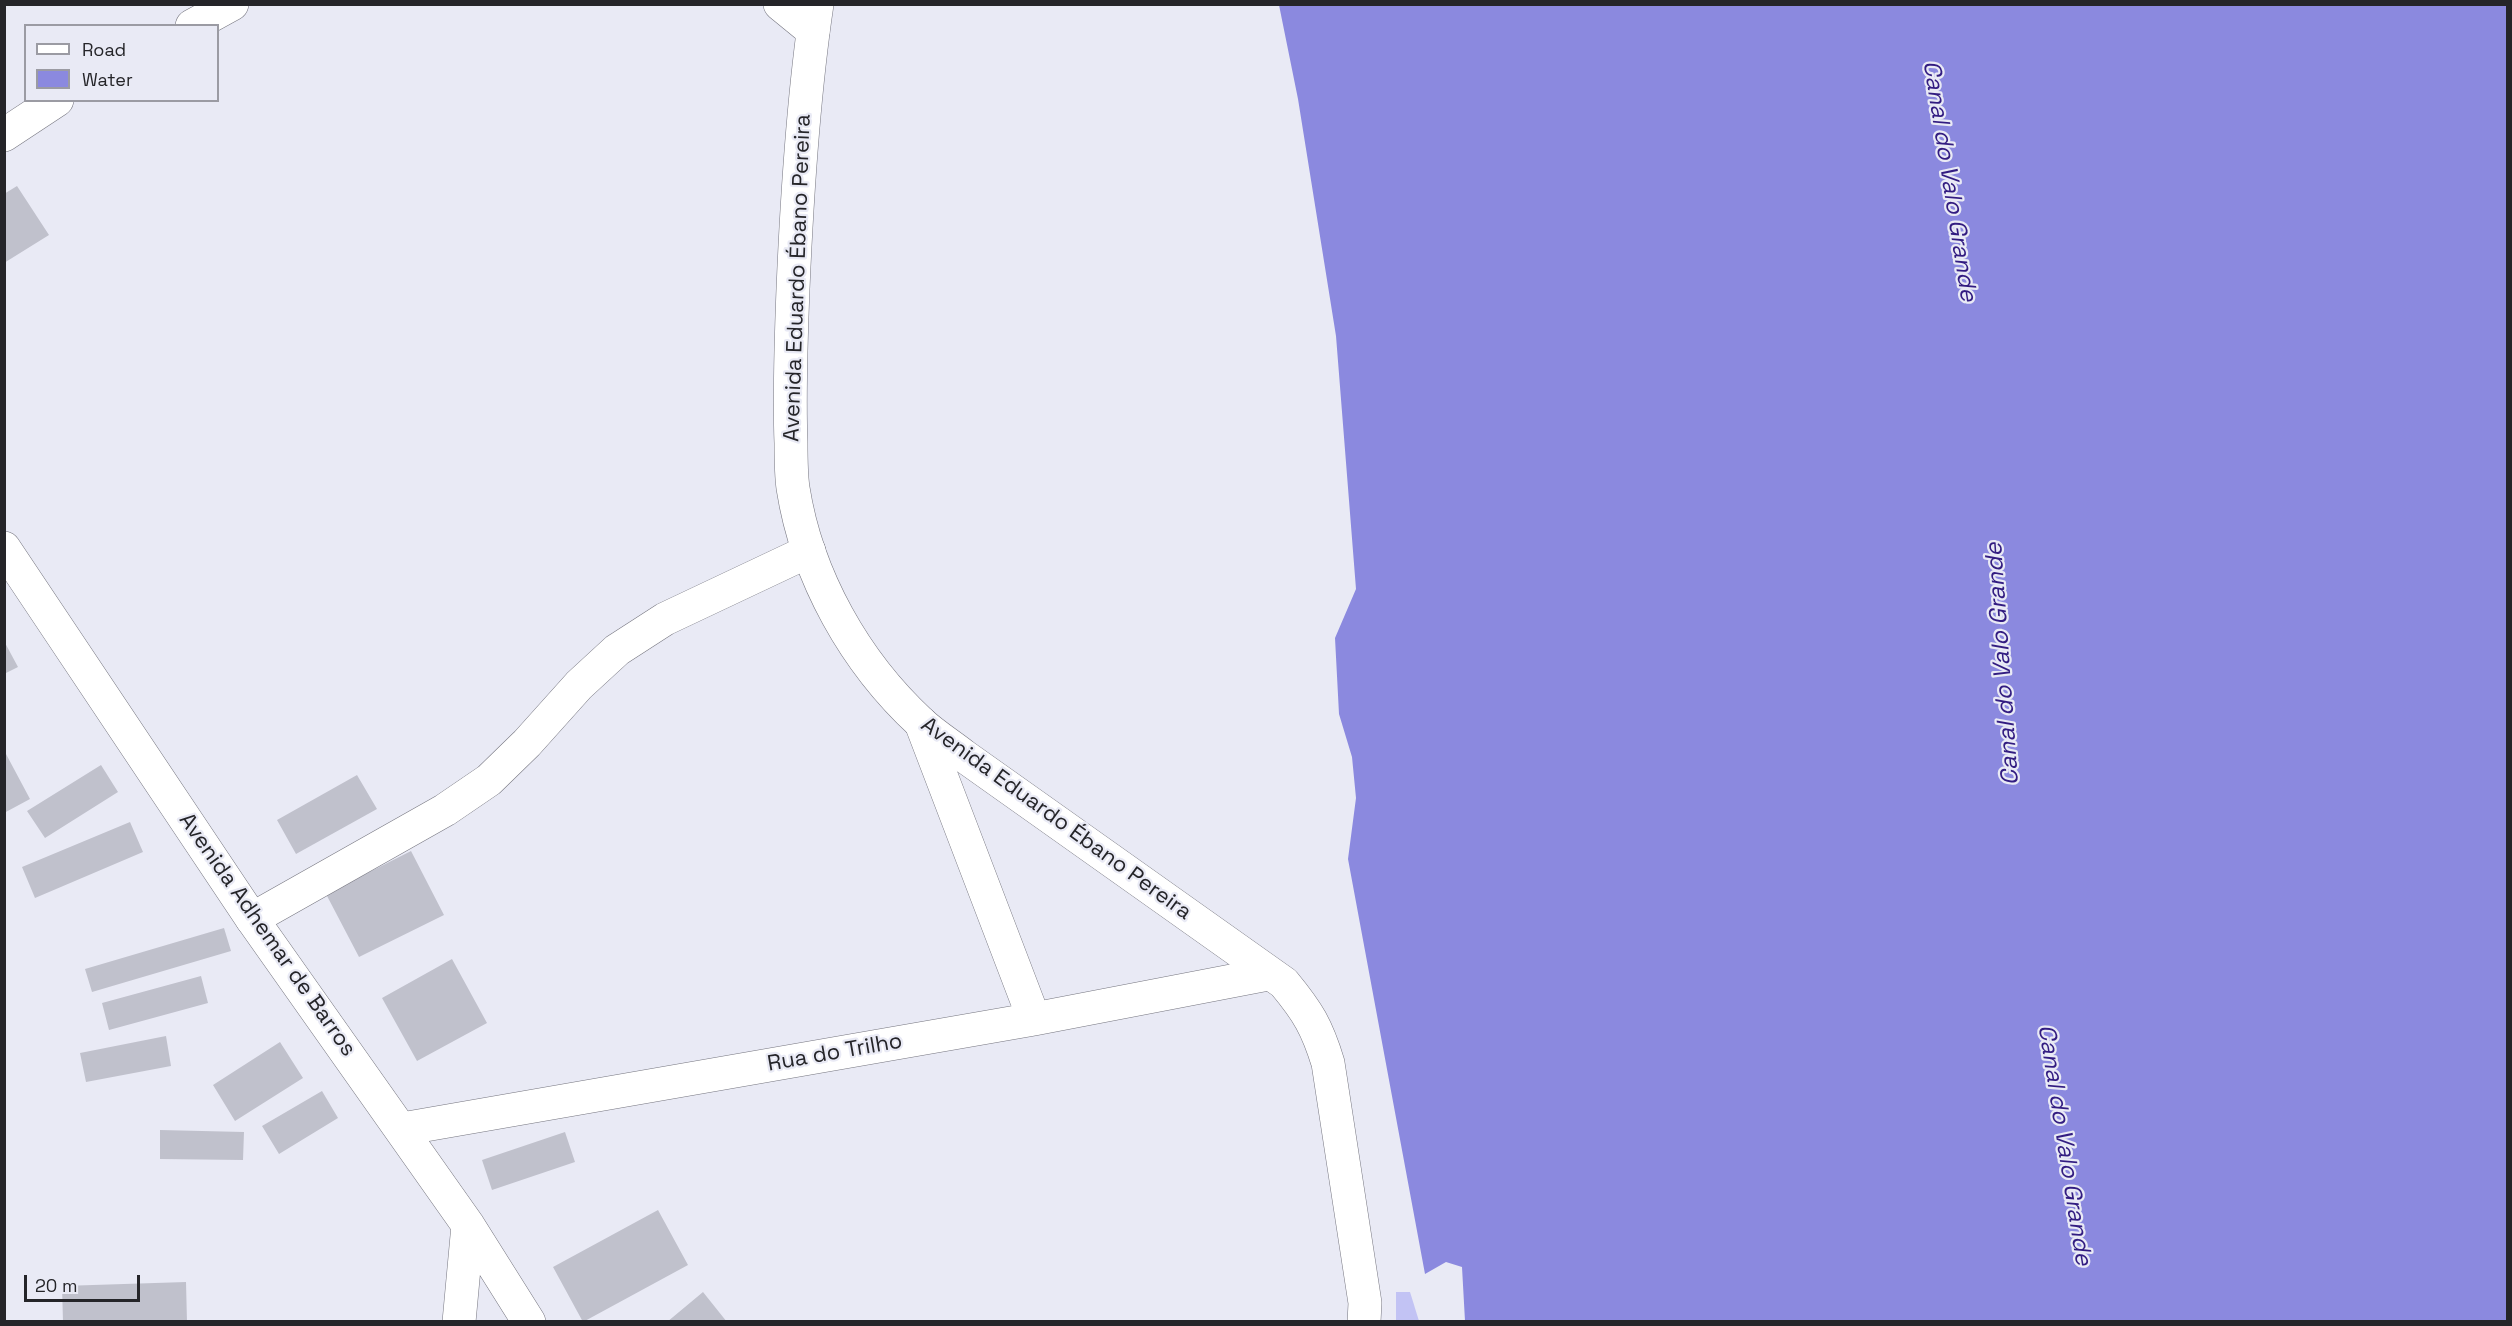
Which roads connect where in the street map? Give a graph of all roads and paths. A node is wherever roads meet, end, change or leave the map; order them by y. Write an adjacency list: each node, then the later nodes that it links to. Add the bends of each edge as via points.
1 (232, 4): 4 (main road)
2 (780, 4): 3 (main road)
3 (815, 18): 8 (main road, Avenida Eduardo Ébano Pereira, via 802,132 789,405 793,488)
4 (196, 24)
5 (54, 102): 6 (main road)
6 (4, 135)
7 (4, 548): 10 (main road, Avenida Adhemar de Barros)
8 (809, 551): 9 (main road, Avenida Eduardo Ébano Pereira, via 824,590 852,641 878,677); 10 (main road, via 665,619 617,650 489,780 446,810)
9 (921, 723): 11 (main road, Avenida Eduardo Ébano Pereira); 12 (main road)
10 (252, 919): 13 (main road, Avenida Adhemar de Barros)
11 (1268, 974): 12 (main road, Rua do Trilho); 17 (main road, Avenida Eduardo Ébano Pereira, via 1284,983 1305,1008 1319,1032 1328,1063 1365,1303)
12 (1034, 1019): 13 (main road, Rua do Trilho)
13 (402, 1129): 14 (main road, Avenida Adhemar de Barros)
14 (468, 1225): 15 (main road); 16 (main road, Avenida Adhemar de Barros)
15 (459, 1322)
16 (529, 1322)
17 (1364, 1322)

